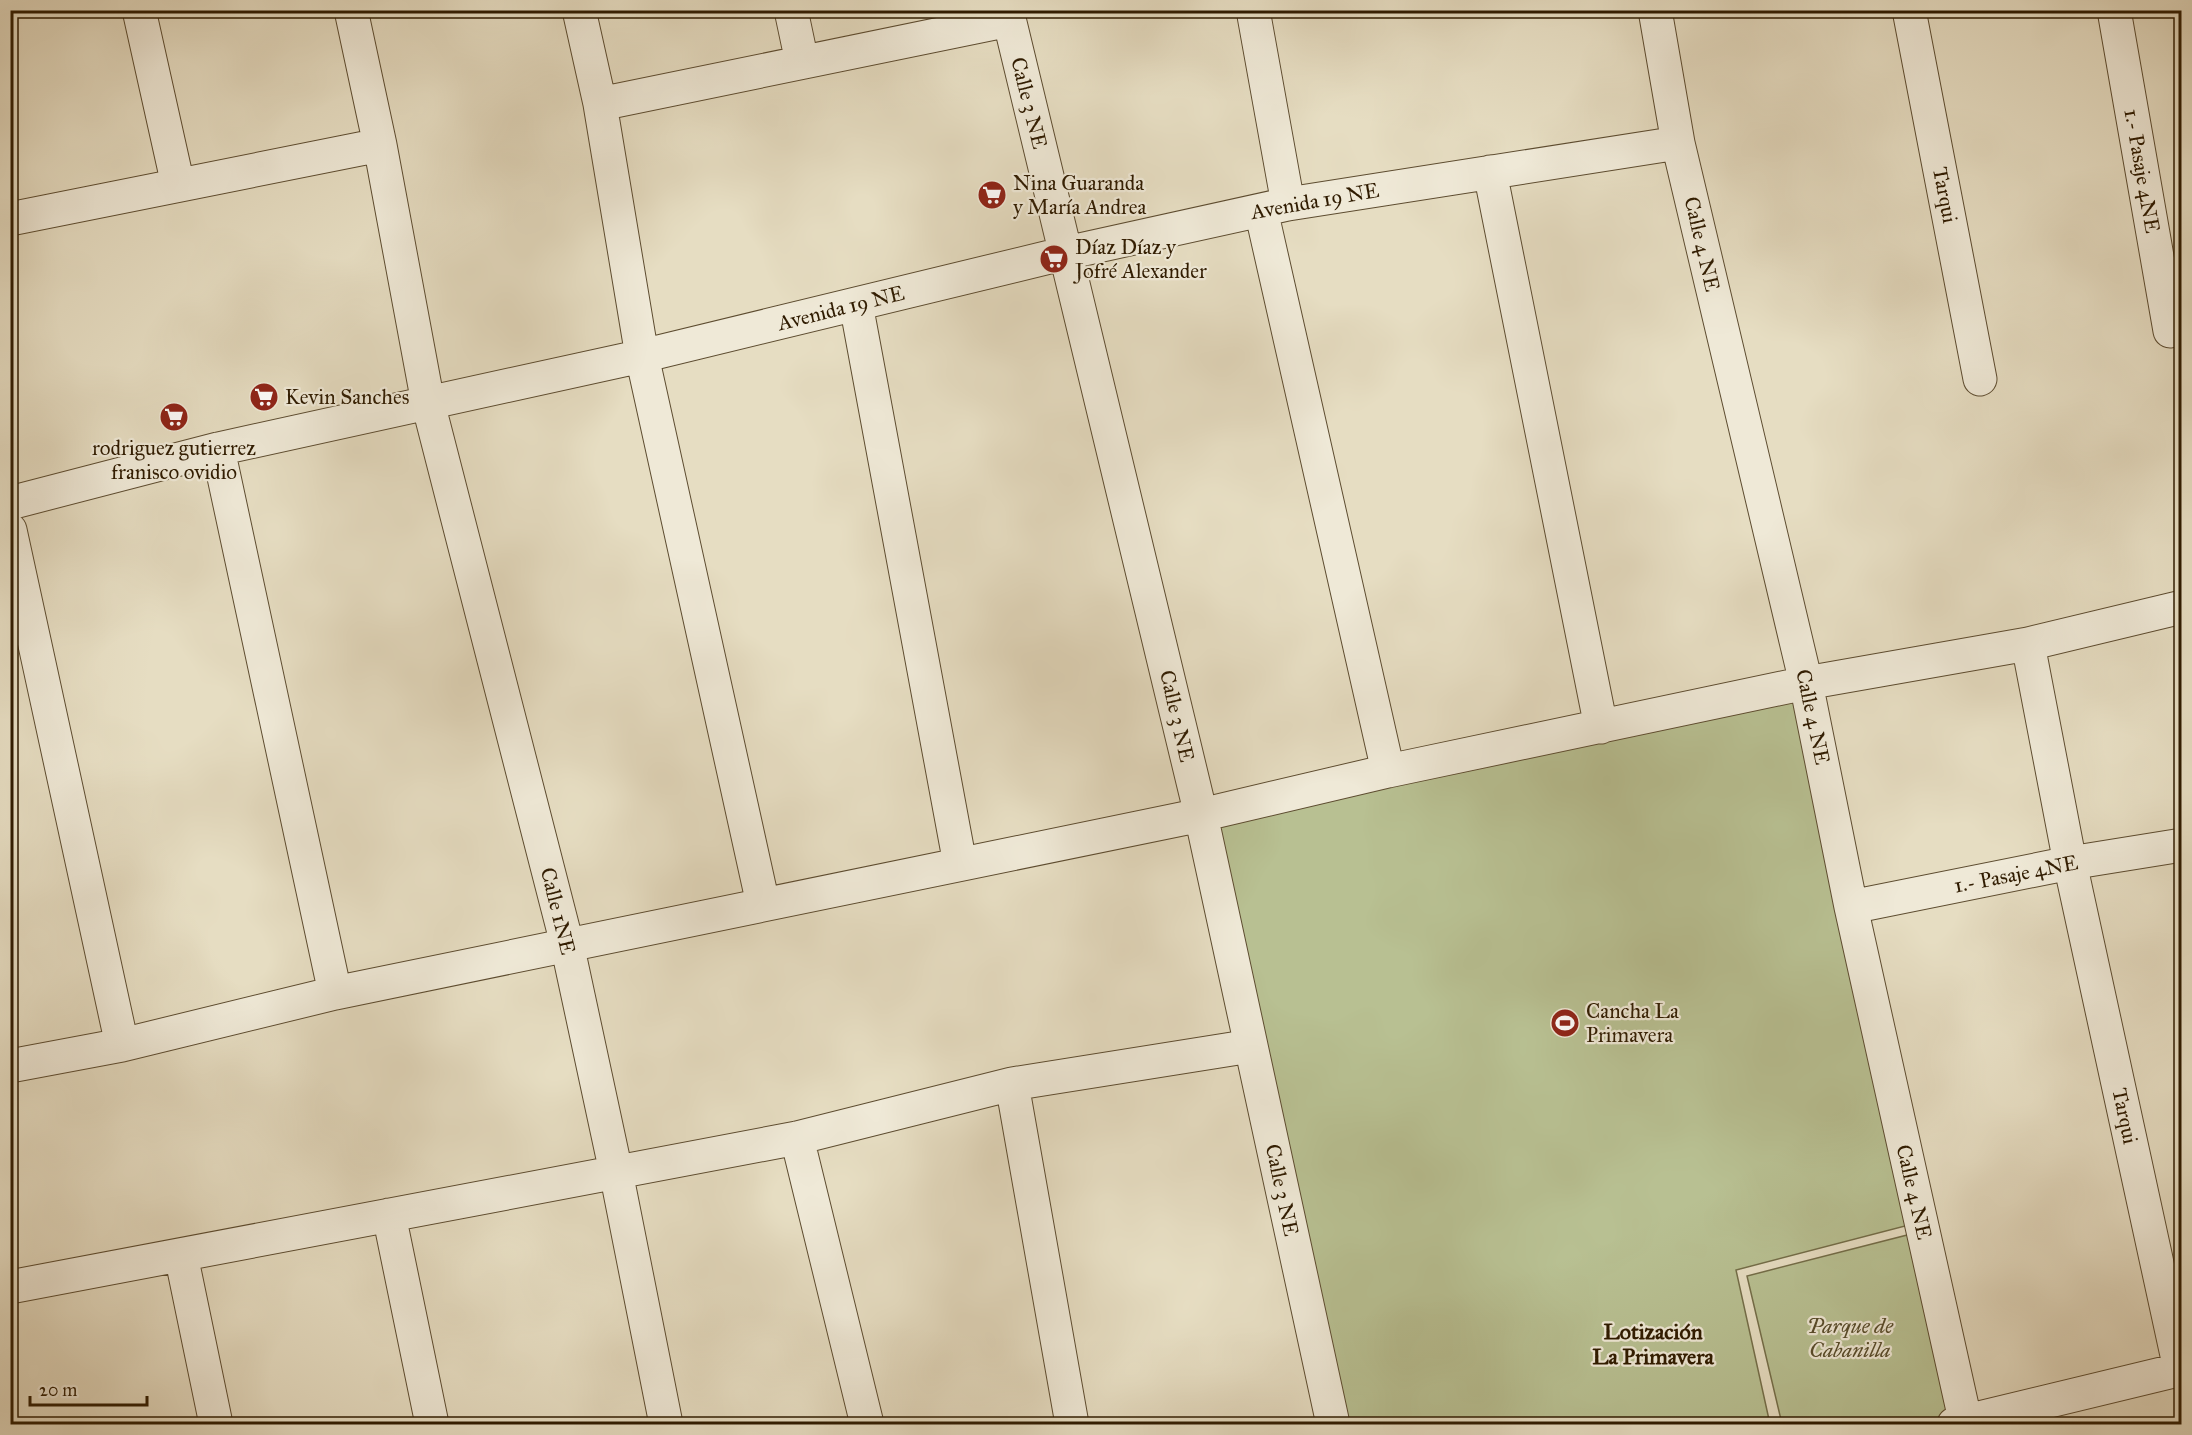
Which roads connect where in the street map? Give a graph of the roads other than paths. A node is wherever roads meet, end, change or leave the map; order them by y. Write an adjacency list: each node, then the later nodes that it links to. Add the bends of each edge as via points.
1 (139, 10): 15 (street)
2 (351, 10): 13 (street, Calle 1NE)
3 (579, 10): 11 (street)
4 (791, 10): 10 (street)
5 (1253, 10): 16 (street)
6 (1655, 10): 12 (street, Calle 4 NE)
7 (1910, 10): 22 (street, Tarqui)
8 (2114, 10): 20 (street, 1.- Pasaje 4NE)
9 (1008, 15): 10 (street); 18 (street, Calle 3 NE)
10 (802, 62): 11 (street)
11 (600, 104): 21 (street)
12 (1678, 142): 14 (street, Avenida 19 NE); 29 (street, Calle 4 NE)
13 (380, 146): 15 (street); 23 (street, Calle 1NE)
14 (1490, 172): 16 (street, Avenida 19 NE); 30 (street)
15 (178, 185): 17 (street)
16 (1275, 207): 18 (street, Avenida 19 NE); 31 (street)
17 (10, 219)
18 (1066, 253): 19 (street, Avenida 19 NE); 32 (street, Calle 3 NE)
19 (856, 304): 21 (street, Avenida 19 NE); 35 (street)
20 (2170, 331)
21 (642, 356): 23 (street, Avenida 19 NE); 36 (street)
22 (1980, 379)
23 (428, 404): 24 (street, Avenida 19 NE); 38 (street, Calle 1NE)
24 (218, 449): 25 (street, Avenida 19 NE); 39 (street)
25 (10, 503)
26 (10, 530): 40 (street)
27 (2181, 608): 28 (street)
28 (2028, 644): 29 (street); 34 (street, Tarqui)
29 (1806, 683): 30 (street); 37 (street, Calle 4 NE)
30 (1601, 727): 31 (street)
31 (1389, 771): 32 (street)
32 (1201, 815): 35 (street); 41 (street, Calle 3 NE)
33 (2181, 844): 34 (street, 1.- Pasaje 4NE)
34 (2070, 863): 37 (street, 1.- Pasaje 4NE); 49 (street, Tarqui)
35 (960, 864): 36 (street)
36 (763, 904): 38 (street)
37 (1851, 907): 50 (street, Calle 4 NE)
38 (567, 944): 39 (street); 45 (street, Calle 1NE)
39 (335, 993): 40 (street)
40 (122, 1045): 42 (street)
41 (1251, 1046): 43 (street); 56 (street, Calle 3 NE)
42 (10, 1066)
43 (1012, 1084): 44 (street); 55 (street)
44 (797, 1138): 45 (street); 54 (street)
45 (616, 1172): 46 (street); 53 (street, Calle 1NE)
46 (389, 1215): 47 (street); 52 (street)
47 (181, 1255): 48 (street); 51 (street)
48 (10, 1287)
49 (2181, 1369): 50 (street)
50 (1961, 1424)
51 (216, 1425)
52 (432, 1425)
53 (666, 1425)
54 (867, 1425)
55 (1072, 1425)
56 (1333, 1425)

